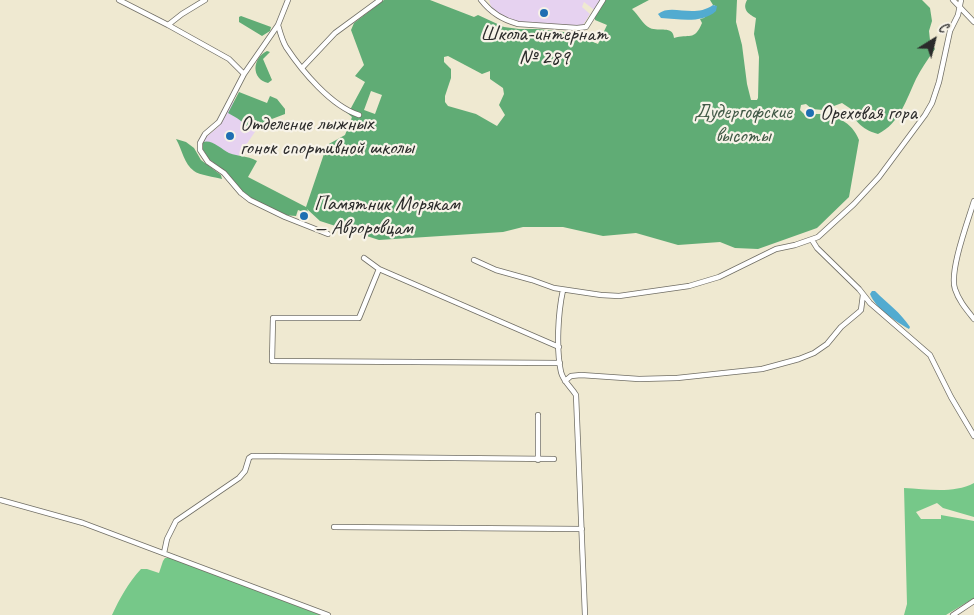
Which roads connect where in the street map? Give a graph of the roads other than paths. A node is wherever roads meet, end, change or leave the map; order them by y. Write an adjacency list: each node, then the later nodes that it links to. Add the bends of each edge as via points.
1 (119, 0): 11 (street)
2 (205, 0): 11 (street)
3 (288, 0): 12 (street)
4 (380, 0): 13 (street, via 335,33)
5 (481, 0): 6 (street, via 508,22 577,28 586,27)
6 (602, 0)
7 (953, 0): 9 (street)
8 (961, 0): 9 (street)
9 (960, 8): 10 (street); 18 (street, via 950,31 936,92 925,115 879,177)
10 (974, 22)
11 (168, 25): 14 (street, via 228,59)
12 (278, 25): 13 (street, via 285,45); 14 (street)
13 (302, 68): 15 (street, via 326,94)
14 (244, 74): 17 (street, via 219,122 200,143 202,155 250,200)
15 (359, 115)
16 (974, 201): 24 (street, via 955,266 954,287)
17 (328, 234)
18 (812, 240): 22 (street, via 776,249 719,276 689,286 619,296); 23 (street)
19 (364, 258): 21 (street)
20 (474, 260): 22 (street)
21 (379, 269): 25 (street); 26 (street, via 359,318 273,318 272,361)
22 (563, 290): 25 (street, via 558,319)
23 (863, 295): 27 (street, via 861,310 827,344 799,359 762,369 677,378 581,375 571,376); 29 (street, via 930,356)
24 (974, 319)
25 (559, 347): 26 (street)
26 (560, 363): 27 (street)
27 (565, 381): 34 (street, via 576,395)
28 (538, 415): 31 (street)
29 (974, 436)
30 (554, 459): 31 (street)
31 (538, 460): 35 (street, via 252,456 239,478 176,521)
32 (0, 500): 35 (street, via 83,523)
33 (334, 527): 34 (street)
34 (582, 529): 38 (street)
35 (164, 552): 37 (street)
36 (974, 601): 39 (street)
37 (328, 615)
38 (585, 615)
39 (953, 615)

